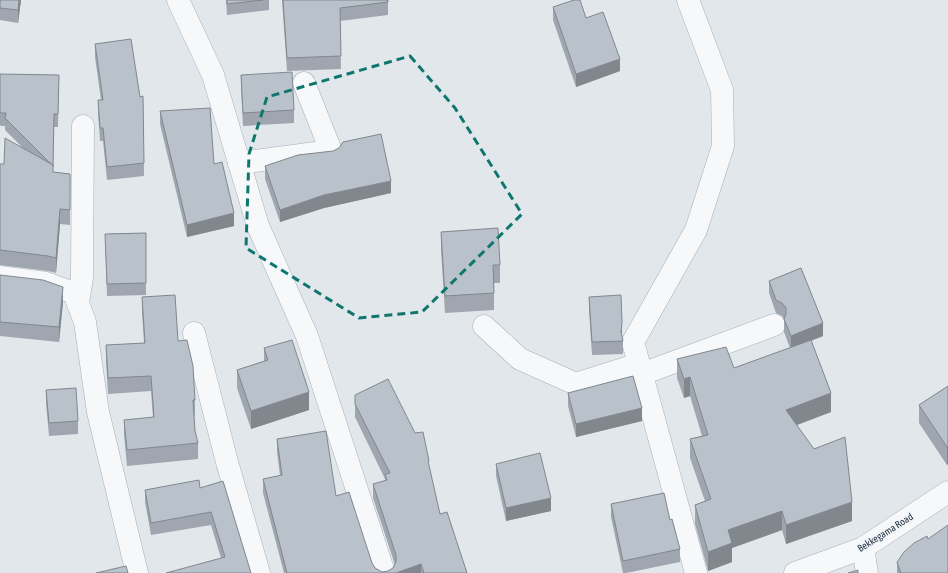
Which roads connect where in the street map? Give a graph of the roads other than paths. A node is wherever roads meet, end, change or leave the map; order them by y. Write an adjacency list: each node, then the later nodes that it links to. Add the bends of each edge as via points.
1 (178, 0): 5 (street, via 213,75)
2 (688, 0): 11 (street, via 722,90 723,146 696,230 633,342)
3 (304, 83): 5 (street, via 331,151)
4 (83, 126): 7 (street, via 82,277)
5 (239, 163): 16 (street, via 258,226 307,336)
6 (0, 277): 7 (street, via 46,282 74,293)
7 (78, 303): 14 (street, via 85,322 98,412)
8 (774, 325): 11 (street)
9 (484, 326): 11 (street, via 520,359 576,384)
10 (194, 333): 15 (street)
11 (641, 369): 17 (street)
12 (948, 492): 13 (street, Bekkegama Road)
13 (863, 548): 18 (street, Bekkegama Road); 19 (street)
14 (137, 573)
15 (258, 573)
16 (384, 573)
17 (696, 573)
18 (795, 573)
19 (867, 573)

